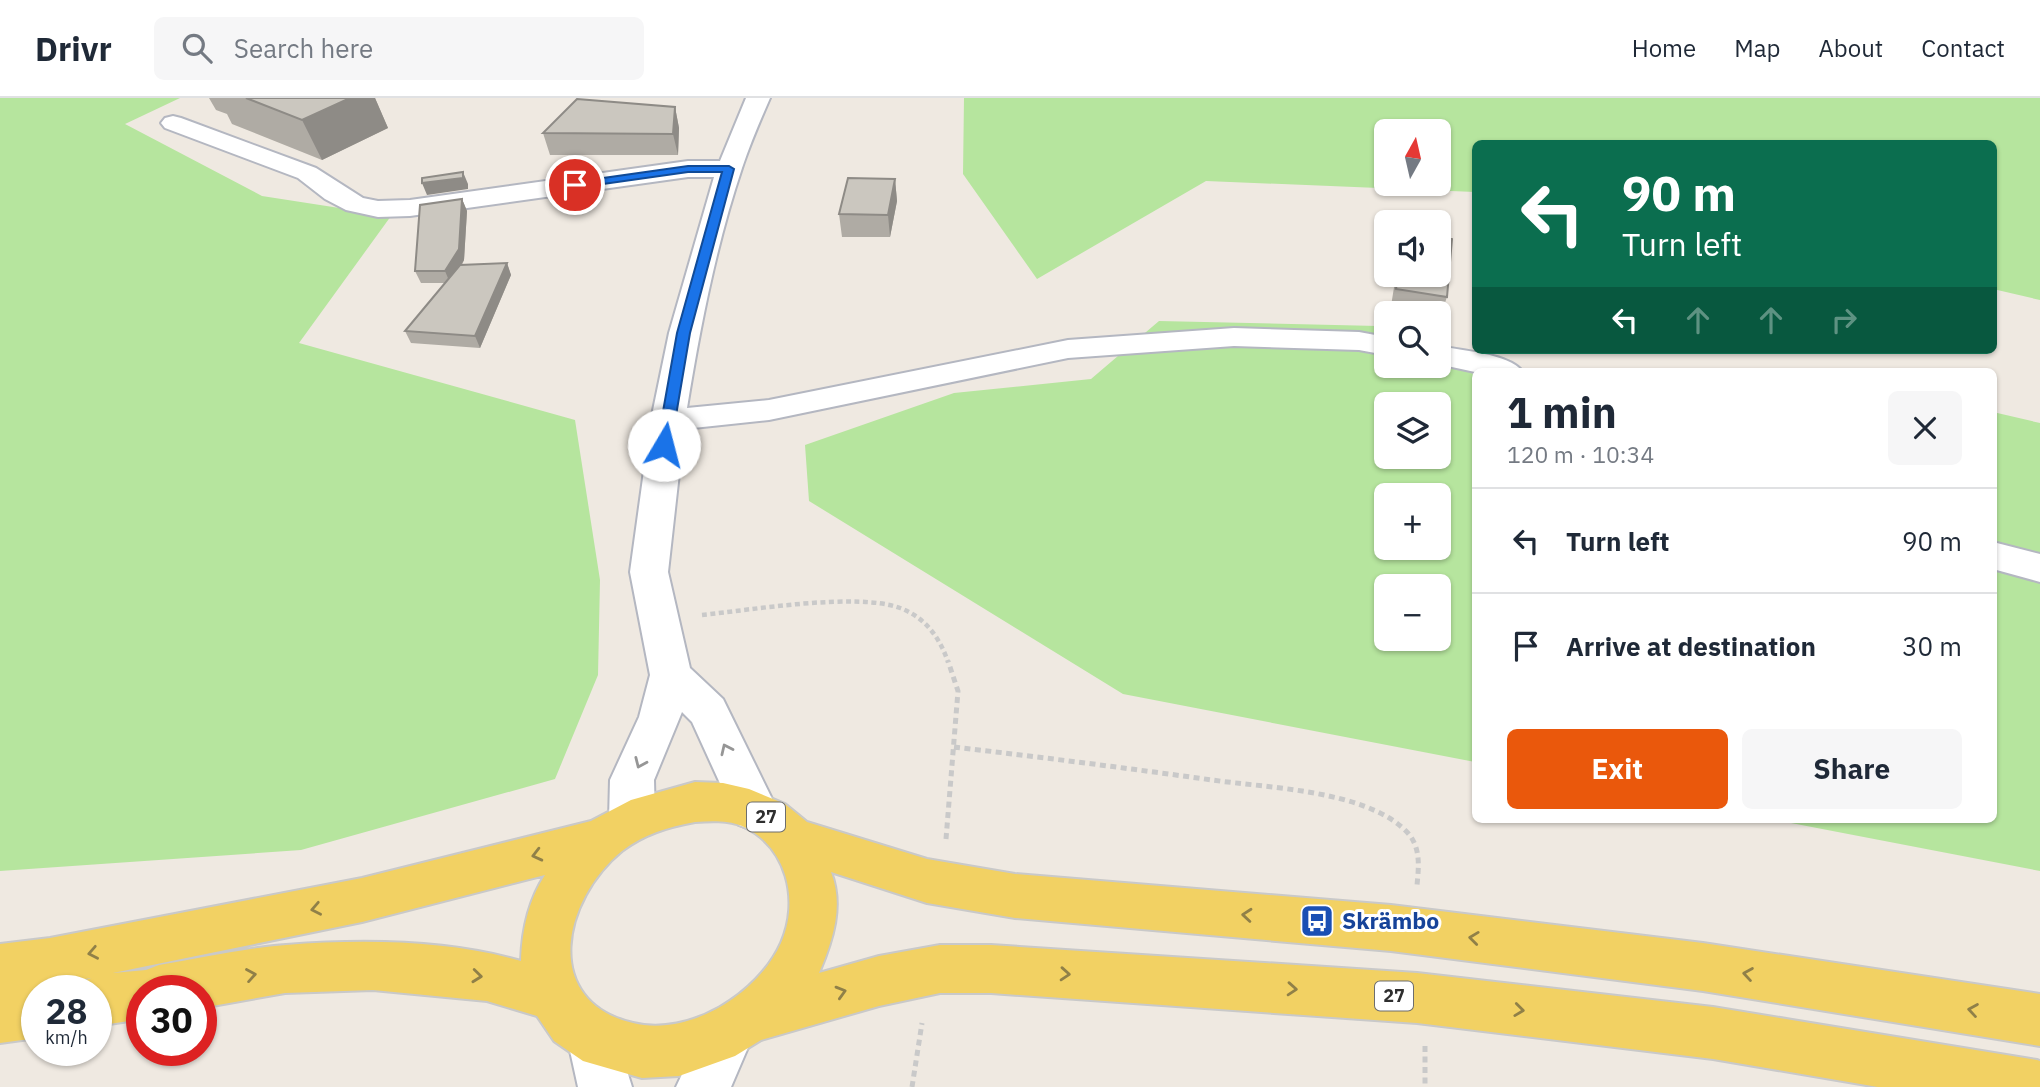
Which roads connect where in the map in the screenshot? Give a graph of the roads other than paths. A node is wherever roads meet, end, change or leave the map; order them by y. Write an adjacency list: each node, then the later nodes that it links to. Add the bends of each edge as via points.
1 (758, 98): 3 (street)
2 (173, 124): 3 (street, via 307,173 355,204 379,209 688,169)
3 (729, 169): 7 (street, via 684,333)
4 (1374, 344): 7 (street, via 1234,337 1068,349 769,410)
5 (1451, 358): 6 (street)
6 (1498, 368)
7 (667, 420): 10 (street, via 649,572)
8 (1997, 556): 9 (street)
9 (2040, 568)
10 (671, 675): 11 (street, one-way to 10, via 708,711); 12 (street, one-way to 12)
11 (755, 811): 12 (main road, 27, via 727,802 695,802 663,807); 13 (main road, 27)
12 (618, 829): 14 (main road, 27, one-way to 14, via 362,900); 16 (main road, 27, via 568,877 554,901 544,949)
13 (794, 839): 19 (main road, 27, one-way to 13, via 1703,967 1391,928 1015,896 927,881); 20 (main road, 27, via 808,864 816,894 813,926 801,959 780,990)
14 (0, 968)
15 (217, 980): 16 (main road, one-way to 16, via 285,969 373,966 487,976)
16 (554, 996): 21 (main road, 27, via 570,1019)
17 (21, 1014): 18 (main road)
18 (0, 1017)
19 (2040, 1020)
20 (741, 1024): 21 (main road, 27, via 702,1044 672,1051 643,1052); 23 (street); 24 (main road, 27, one-way to 24, via 879,981 940,968 991,969 1417,998 1713,1033)
21 (593, 1037): 22 (street)
22 (605, 1087)
23 (703, 1087)
24 (2037, 1087)

